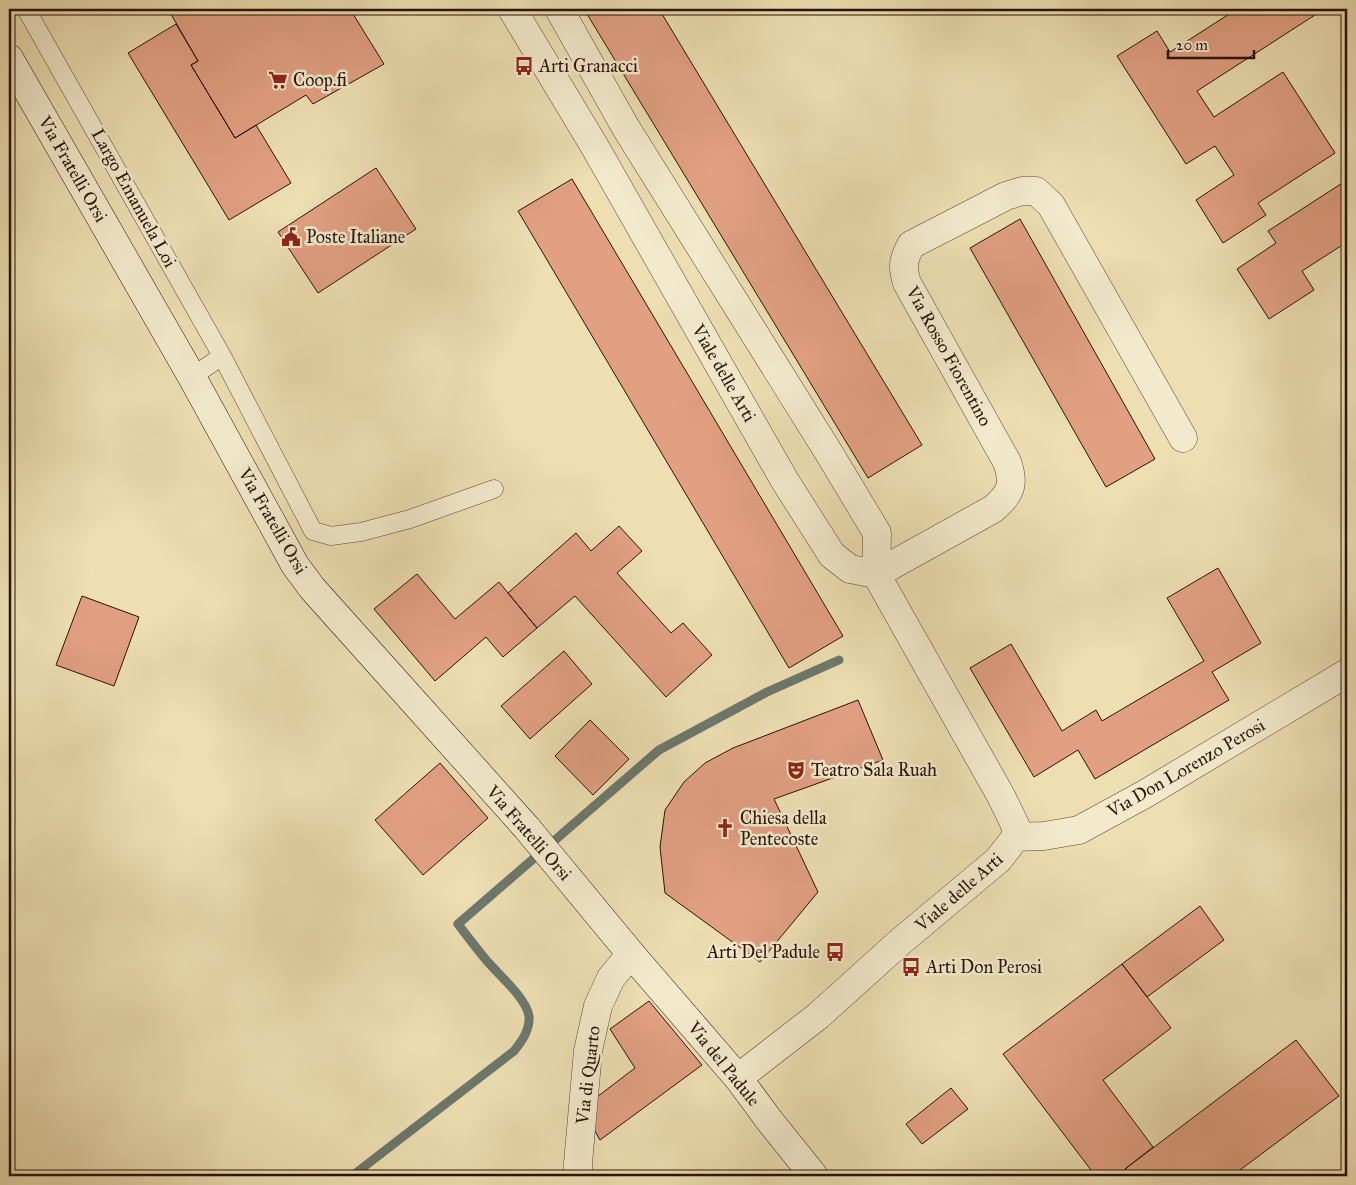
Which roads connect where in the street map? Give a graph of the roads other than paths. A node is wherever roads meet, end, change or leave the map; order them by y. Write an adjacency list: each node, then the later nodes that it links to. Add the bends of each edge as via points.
1 (26, 9): 7 (lane, Largo Emanuela Loi)
2 (512, 9): 6 (street, Viale delle Arti)
3 (558, 9): 5 (street)
4 (9, 58): 8 (street, Via Fratelli Orsi)
5 (626, 128): 6 (street); 11 (street, via 877,533)
6 (595, 147): 11 (street, Viale delle Arti, via 785,481 832,555 850,569)
7 (222, 356): 8 (lane); 10 (lane, Via Fratelli Orsi, via 313,531 331,536 361,532 410,519)
8 (192, 377): 14 (street, Via Fratelli Orsi, via 295,565 312,588 526,827)
9 (1183, 438): 11 (street, Via Rosso Fiorentino, via 1051,205 1036,191 1006,196 912,245 905,256 903,270 1007,462 1012,475 1010,489 993,509)
10 (494, 489)
11 (876, 574): 13 (street, Viale delle Arti, via 1001,796 1016,827)
12 (1347, 673): 13 (street, Via Don Lorenzo Perosi, via 1079,830)
13 (1016, 837): 15 (street, Viale delle Arti, via 998,860 818,1016)
14 (630, 954): 15 (street, Via del Padule); 16 (street, Via di Quarto, via 611,978 598,1006 588,1051)
15 (738, 1078): 17 (street, Via del Padule)
16 (578, 1176)
17 (814, 1176)

